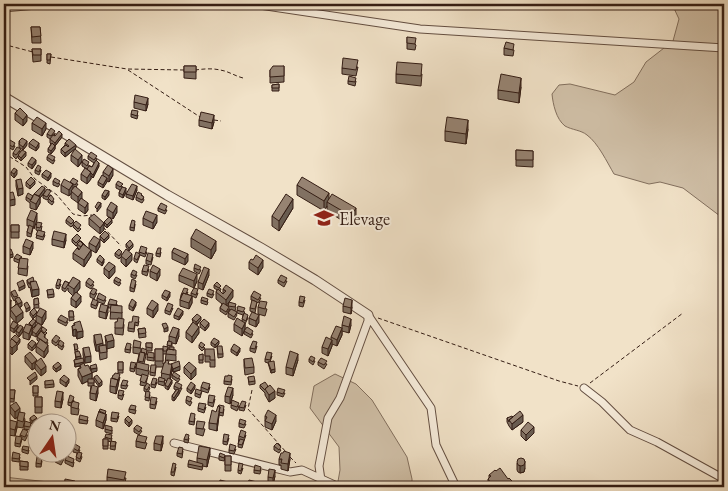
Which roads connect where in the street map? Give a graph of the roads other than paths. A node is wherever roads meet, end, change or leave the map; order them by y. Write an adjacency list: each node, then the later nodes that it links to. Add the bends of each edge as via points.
1 (47, 4): 3 (street)
2 (252, 4): 4 (street, via 420,29)
3 (4, 8)
4 (724, 48)
5 (4, 97): 6 (street, via 315,280)
6 (368, 315): 9 (street, via 340,398 328,418 319,466); 13 (street, via 431,408 436,445)
7 (584, 388): 10 (street, via 630,430)
8 (174, 443): 9 (street, via 290,472 302,470)
9 (320, 479): 11 (street); 12 (street)
10 (724, 479)
11 (322, 487)
12 (338, 487)
13 (456, 487)

